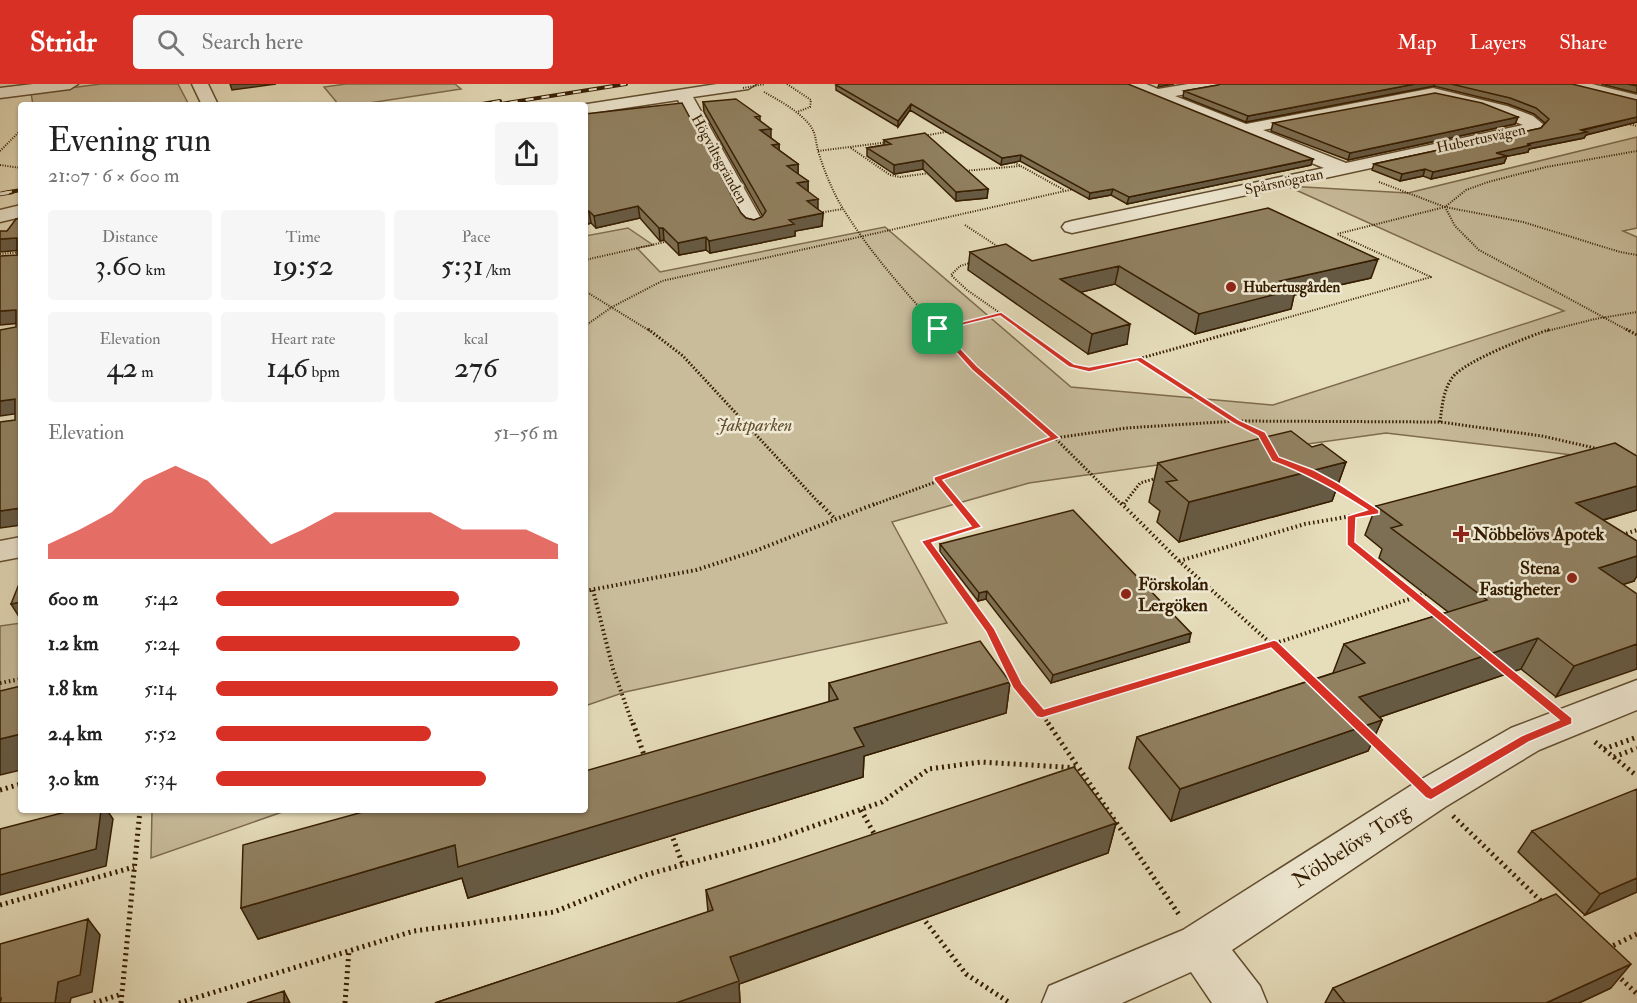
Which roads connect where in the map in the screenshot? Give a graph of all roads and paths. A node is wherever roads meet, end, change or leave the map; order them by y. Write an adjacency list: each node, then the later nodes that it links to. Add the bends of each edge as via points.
1 (70, 84): 9 (street)
2 (200, 84): 14 (street)
3 (765, 84): 8 (path, bridge)
4 (788, 84): 16 (path, via 811,100 810,107)
5 (1132, 84): 12 (street, Spårsnögatan)
6 (1216, 84): 12 (street)
7 (1573, 84): 13 (street)
8 (745, 85): 11 (street); 16 (path)
9 (48, 86): 10 (street)
10 (0, 93)
11 (683, 94): 15 (street); 44 (street, Högviltsgränden)
12 (1156, 94): 20 (street, Spårsnögatan)
13 (1637, 100)
14 (209, 102)
15 (588, 109)
16 (796, 112): 28 (path, via 810,124 817,137)
17 (1619, 122): 18 (path)
18 (1631, 125): 19 (path); 22 (path)
19 (1637, 126)
20 (1244, 129): 34 (street, Spårsnögatan); 34 (street, Hubertusvägen, via 1433,93 1535,125)
21 (956, 131): 24 (path)
22 (1637, 132)
23 (18, 133): 27 (path)
24 (924, 136)
25 (894, 141): 26 (path)
26 (850, 147): 28 (path); 36 (path, via 890,175)
27 (0, 151)
28 (818, 151): 40 (path)
29 (1637, 151): 39 (path, via 1488,182 1466,190)
30 (1002, 156): 32 (path)
31 (0, 165): 33 (path)
32 (1020, 166): 35 (path); 38 (path)
33 (18, 168)
34 (1344, 169): 39 (path); 46 (street, Spårsnögatan)
35 (957, 171)
36 (933, 172)
37 (1074, 189): 38 (path)
38 (1065, 190): 47 (path)
39 (1445, 207): 52 (path, via 1523,222); 59 (path, via 1455,226 1479,250); 63 (path, via 1337,234 1431,278)
40 (843, 209): 42 (path); 47 (path)
41 (18, 212): 43 (street)
42 (811, 214)
43 (0, 216)
44 (754, 224)
45 (965, 225): 51 (path, via 1004,251)
46 (1072, 227)
47 (861, 237): 56 (path, via 662,281); 61 (path)
48 (676, 240): 53 (path)
49 (18, 252): 50 (path)
50 (0, 254)
51 (993, 255)
52 (1637, 255)
53 (588, 259)
54 (982, 259): 58 (path, via 951,275)
55 (588, 293): 56 (path)
56 (612, 308): 60 (path); 76 (path, via 683,356)
57 (1637, 312): 59 (path)
58 (1001, 314): 61 (path); 63 (path, via 1071,366 1089,370)
59 (1603, 316): 62 (path); 65 (path, via 1524,337 1453,376 1442,398)
60 (588, 324)
61 (938, 329): 66 (path, via 975,368)
62 (1637, 335)
63 (1138, 359): 64 (path)
64 (1236, 421): 65 (path); 66 (path, via 1126,428); 68 (path, via 1262,434)
65 (1440, 422): 67 (path, via 1542,436)
66 (1055, 438): 70 (path); 72 (path)
67 (1599, 450)
68 (1271, 451)
69 (1162, 476): 72 (path, via 1140,483)
70 (938, 478): 76 (path); 93 (path, via 977,527 926,541 991,630 1017,685)
71 (1327, 481): 74 (path)
72 (1124, 504): 81 (path)
73 (1386, 510): 74 (path)
74 (1375, 512): 75 (path)
75 (1352, 516): 81 (path, via 1305,524); 85 (path, via 1350,543)
76 (835, 519): 82 (path, via 696,570)
77 (1637, 530): 78 (path)
78 (1615, 537)
79 (18, 548): 80 (street)
80 (0, 551)
81 (1179, 561): 87 (path)
82 (593, 590): 84 (path); 100 (path, via 613,669)
83 (1438, 590): 85 (path)
84 (588, 591)
85 (1415, 596): 86 (path); 87 (path)
86 (1443, 618)
87 (1274, 644): 91 (path); 93 (path)
88 (1506, 670): 94 (path)
89 (18, 680): 90 (path)
90 (0, 683)
91 (1316, 684)
92 (1637, 694): 94 (street, Nöbbelövs Torg)
93 (1042, 714): 101 (path)
94 (1568, 721): 98 (path); 105 (street, Nöbbelövs Torg, via 1525,739)
95 (1366, 733): 105 (path)
96 (1637, 737): 98 (path)
97 (1637, 748): 99 (path)
98 (1604, 749): 99 (path)
99 (1613, 757): 102 (path)
100 (648, 767)
101 (1079, 768): 106 (path, via 981,762 929,769 882,802); 116 (path)
102 (1637, 776)
103 (18, 785): 104 (path)
104 (0, 790)
105 (1431, 795): 113 (path); 116 (street, Nöbbelövs Torg)
106 (861, 810): 109 (path); 110 (path)
107 (140, 813): 111 (path)
108 (667, 821): 110 (path)
109 (878, 840)
110 (683, 865): 118 (path, via 645,875 554,912 414,931)
111 (134, 867): 112 (path); 120 (path)
112 (0, 905)
113 (1546, 906)
114 (919, 912): 126 (path, via 966,974)
115 (1637, 934): 117 (path)
116 (1200, 945): 127 (street, Nöbbelövs Torg); 128 (street)
117 (1606, 949)
118 (349, 950): 124 (path); 125 (path)
119 (1612, 970): 121 (path)
120 (122, 994): 122 (path); 123 (path)
121 (1637, 994)
122 (94, 1003)
123 (121, 1003)
124 (179, 1003)
125 (345, 1003)
126 (1010, 1003)
127 (1067, 1003)
128 (1242, 1003)

